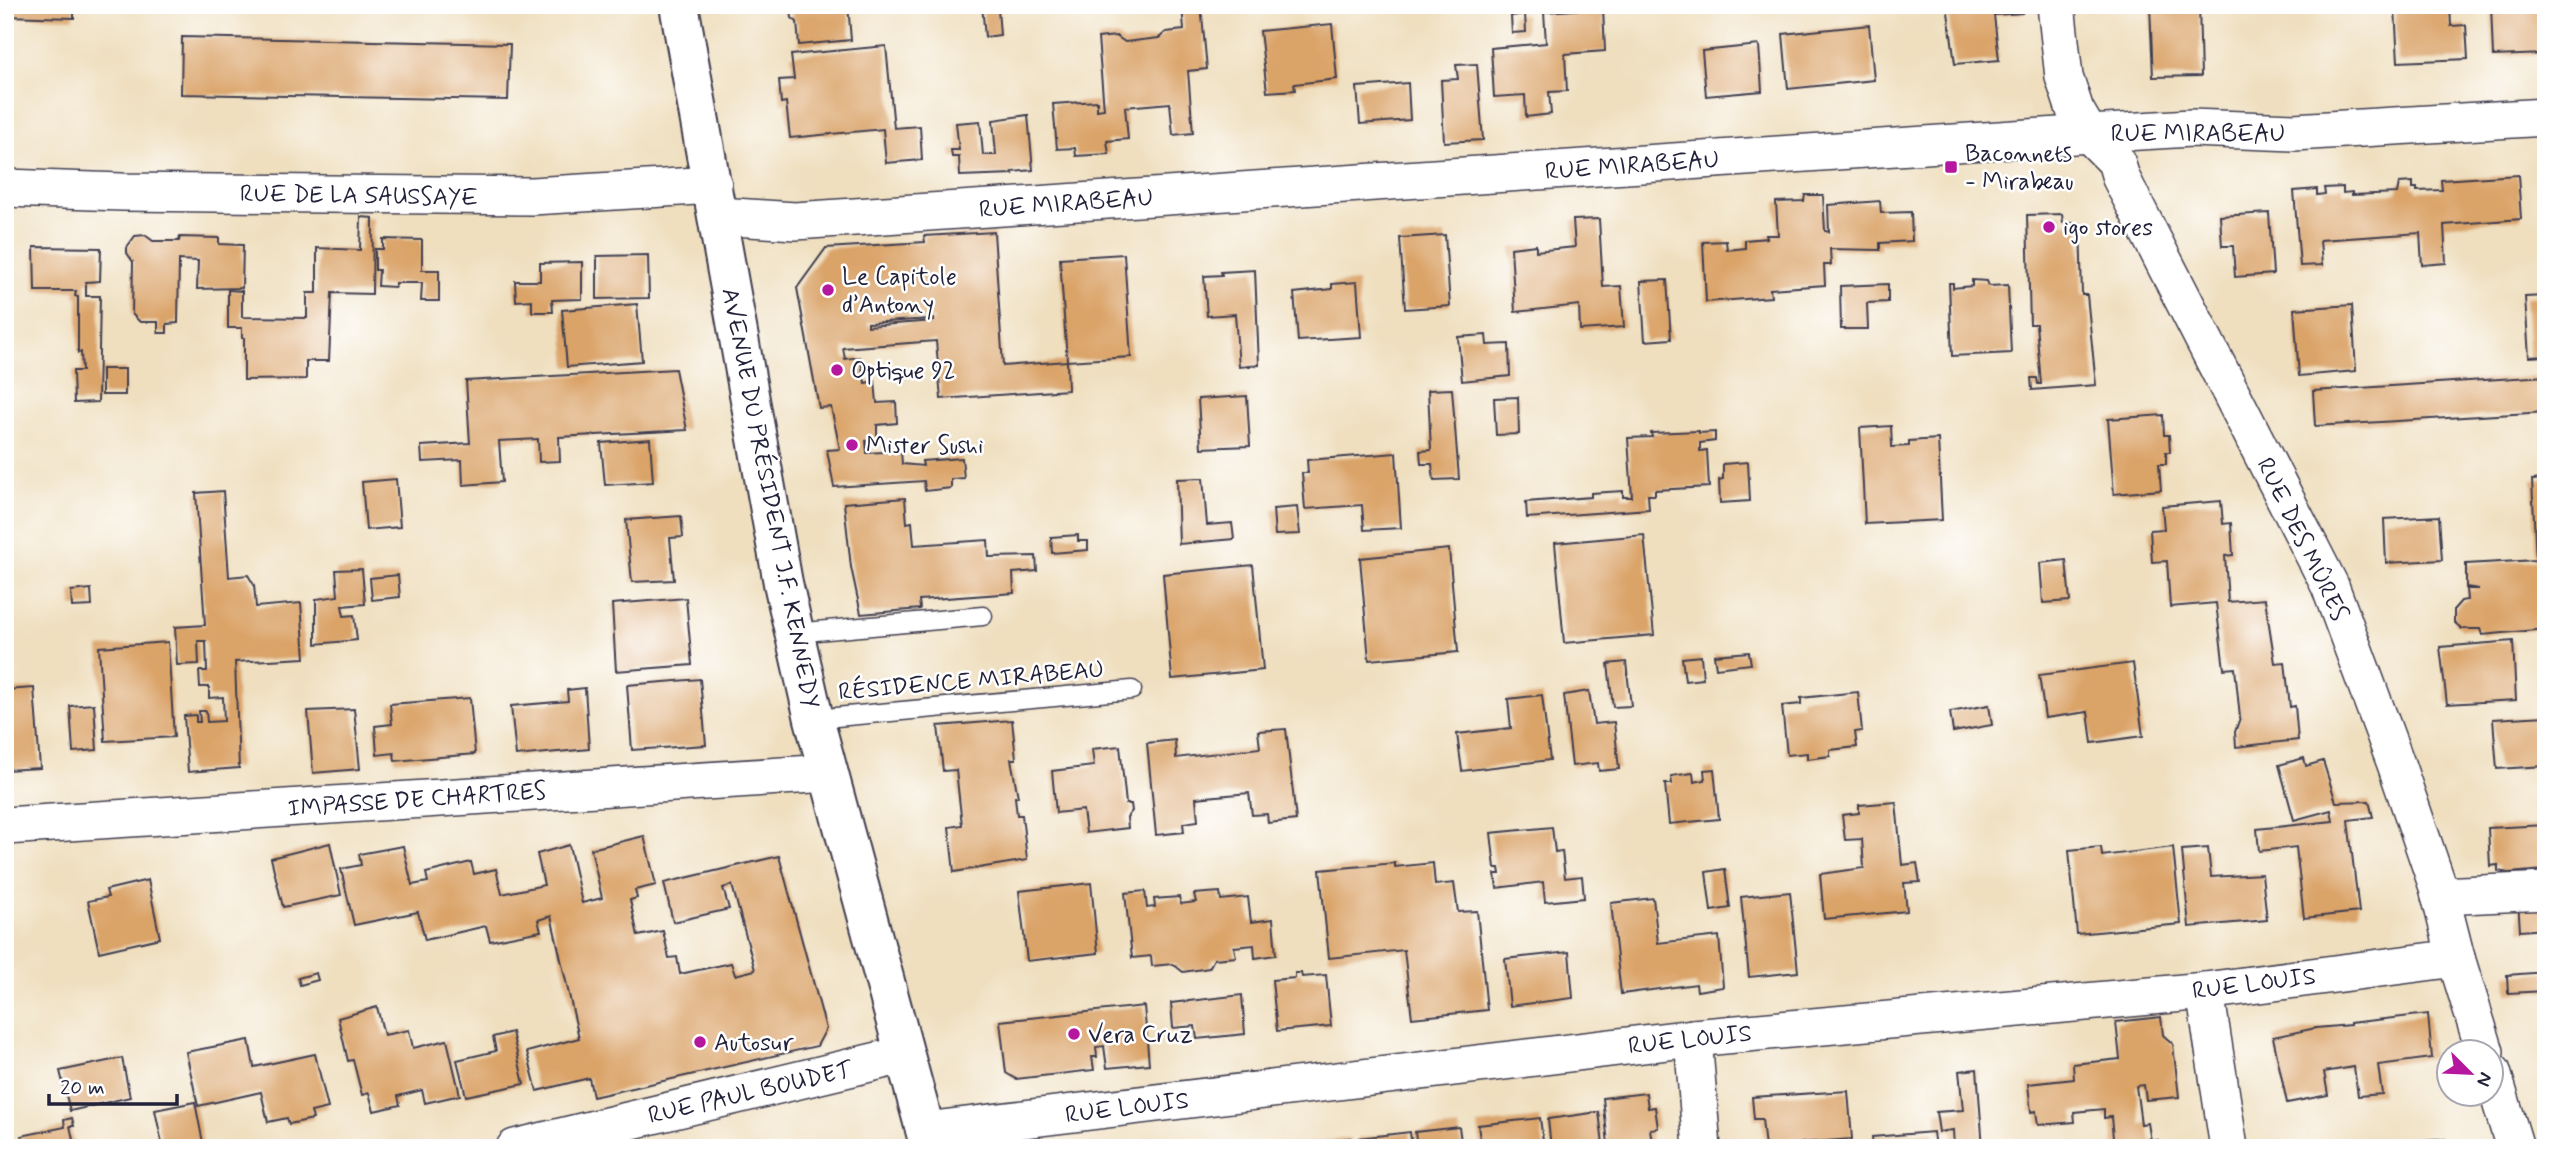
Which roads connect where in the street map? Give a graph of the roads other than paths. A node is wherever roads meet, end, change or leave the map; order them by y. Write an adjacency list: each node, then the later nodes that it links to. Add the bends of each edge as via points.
1 (679, 5): 6 (street, AVENUE DU PRÉSIDENT J.F. KENNEDY)
2 (2056, 5): 4 (street, RUE DES MÛRES, via 2064,77)
3 (2546, 117): 4 (street, RUE MIRABEAU, via 2294,132 2190,128)
4 (2089, 134): 6 (street, RUE MIRABEAU, via 795,221); 14 (street, RUE DES MÛRES, via 2116,161 2330,586)
5 (5, 188): 6 (street, RUE DE LA SAUSSAYE)
6 (716, 201): 8 (street, AVENUE DU PRÉSIDENT J.F. KENNEDY)
7 (984, 616): 8 (lane)
8 (794, 633): 10 (street, AVENUE DU PRÉSIDENT J.F. KENNEDY)
9 (1132, 690): 10 (lane, RÉSIDENCE MIRABEAU)
10 (814, 719): 11 (street, AVENUE DU PRÉSIDENT J.F. KENNEDY)
11 (829, 773): 12 (street, IMPASSE DE CHARTRES); 19 (street, AVENUE DU PRÉSIDENT J.F. KENNEDY)
12 (5, 826)
13 (2546, 891): 14 (street)
14 (2440, 896): 15 (street, RUE DES MÛRES)
15 (2456, 958): 16 (street, RUE LOUIS); 18 (street, RUE DES MÛRES)
16 (2205, 991): 17 (street, RUE LOUIS); 24 (street)
17 (1693, 1038): 21 (street, RUE LOUIS); 23 (street)
18 (2481, 1038)
19 (903, 1055): 21 (street, AVENUE DU PRÉSIDENT J.F. KENNEDY); 22 (street, RUE PAUL BOUDET)
20 (2502, 1108): 25 (street)
21 (928, 1139)
22 (515, 1148)
23 (1702, 1148)
24 (2229, 1148)
25 (2515, 1148)

